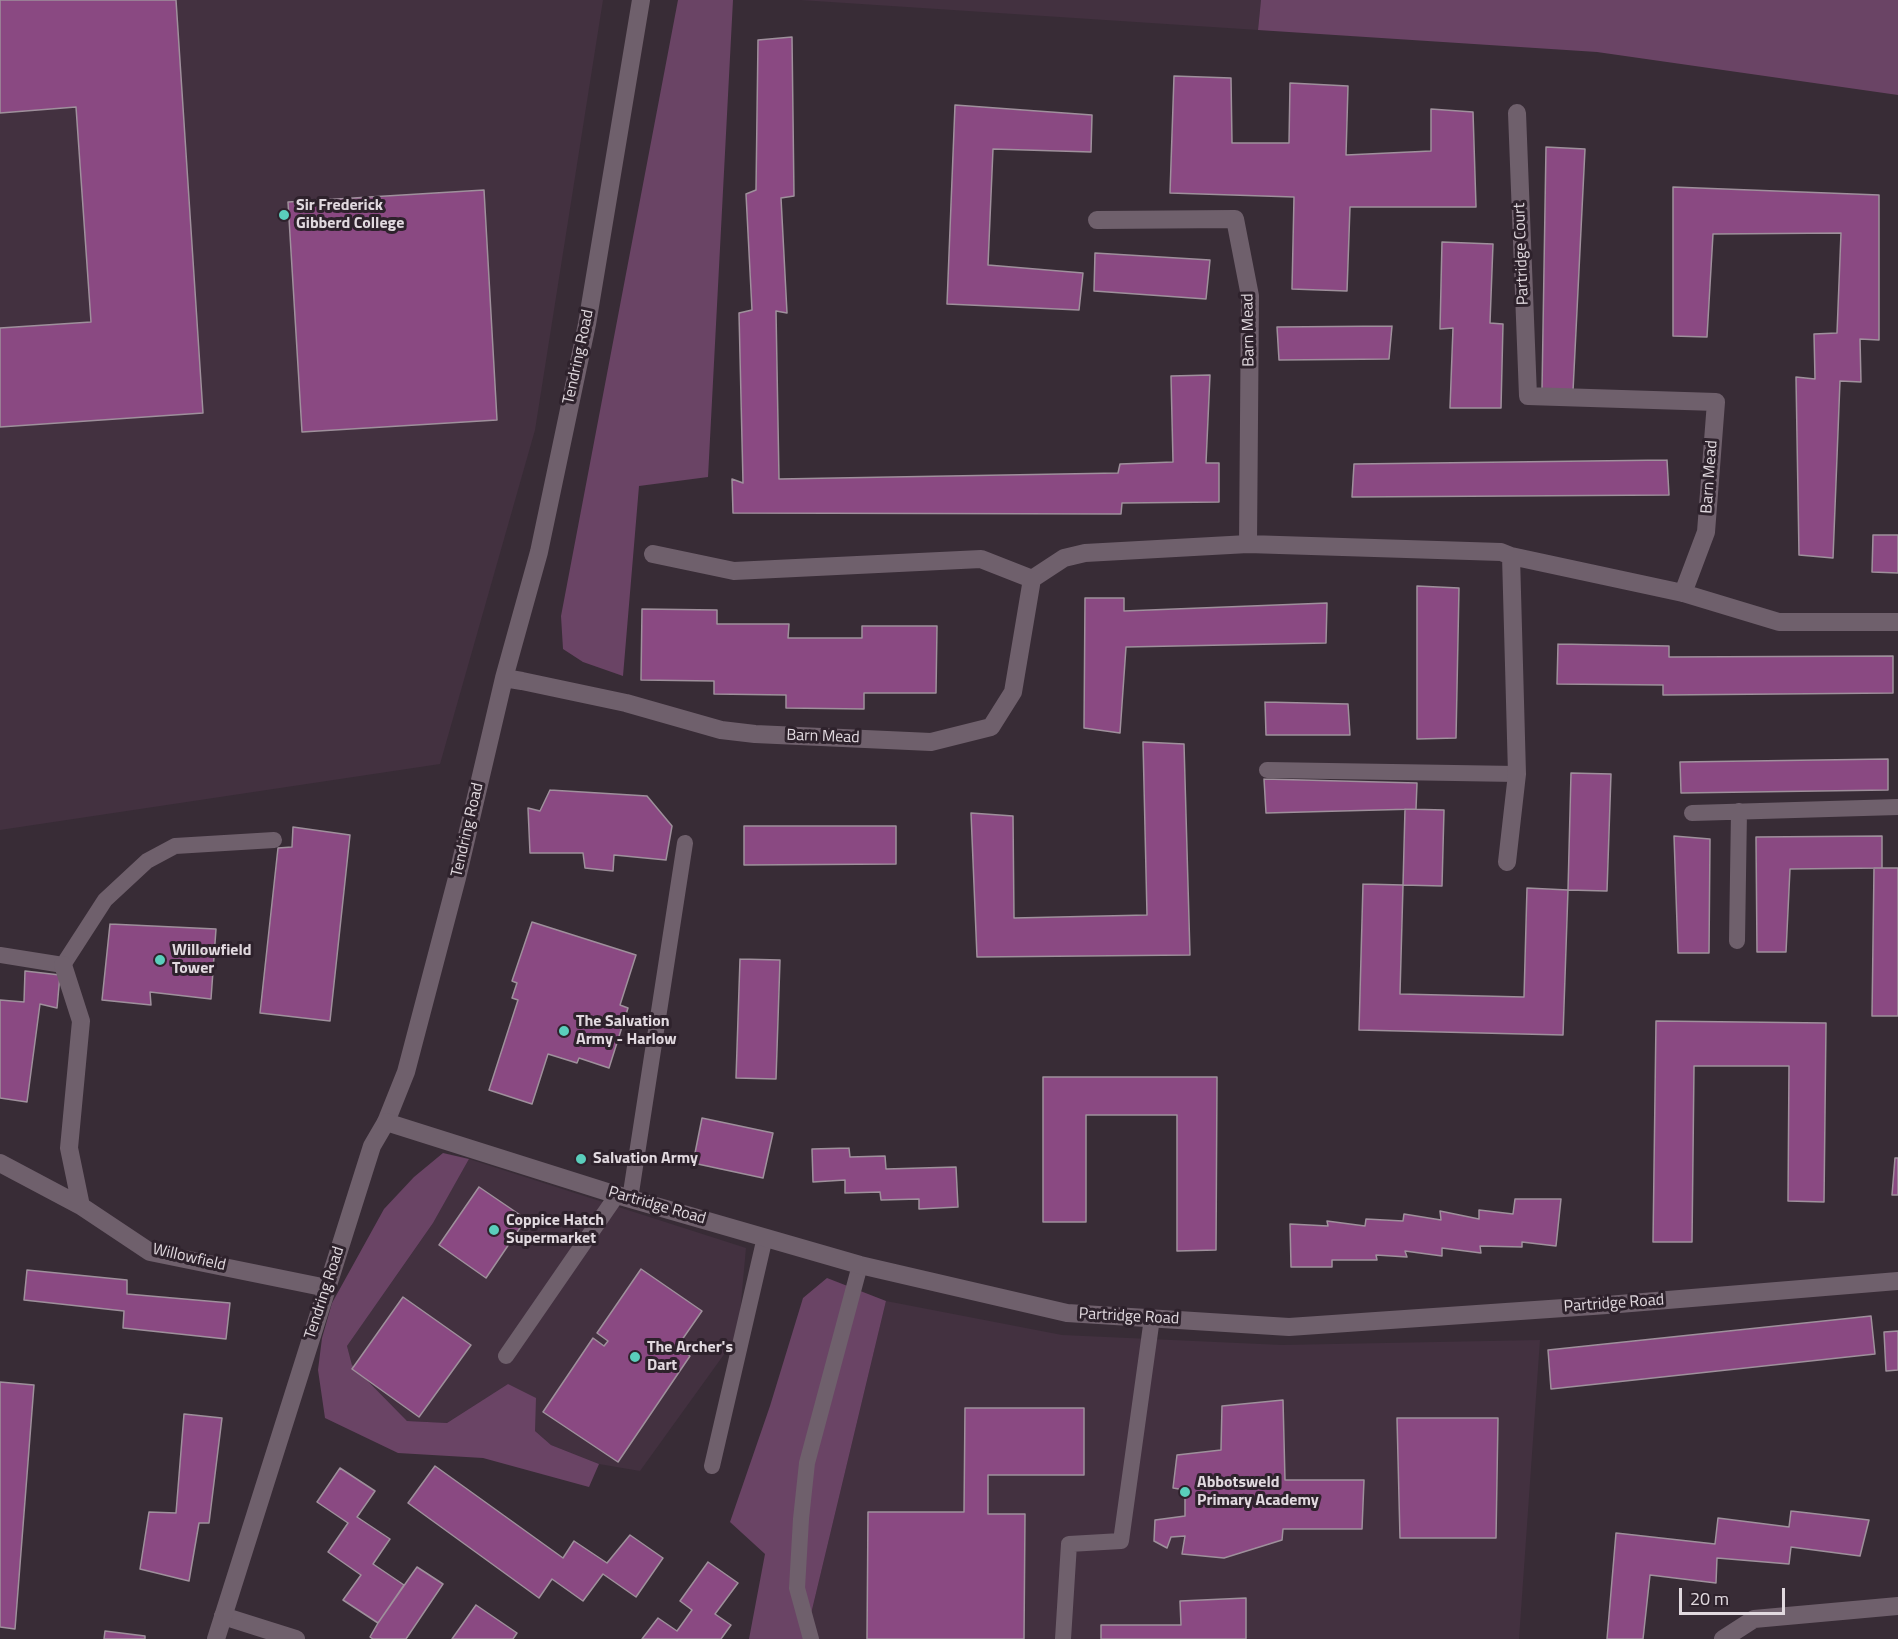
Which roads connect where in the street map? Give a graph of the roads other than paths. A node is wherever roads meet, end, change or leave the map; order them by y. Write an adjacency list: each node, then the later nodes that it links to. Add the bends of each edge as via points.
1 (641, 0): 11 (street, Tendring Road, via 587,324 539,552)
2 (1517, 113): 4 (street, Partridge Court)
3 (1097, 220): 5 (street, Barn Mead, via 1235,219 1250,296)
4 (1528, 396): 9 (street, Barn Mead, via 1716,402 1706,532)
5 (1248, 544): 7 (street, via 1501,552); 8 (street, via 1085,553 1064,558)
6 (653, 554): 8 (street, via 734,571 981,559)
7 (1511, 556): 9 (street); 13 (street)
8 (1032, 579): 11 (street, Barn Mead, via 1013,692 991,727 931,742 721,730 626,703)
9 (1683, 593): 10 (street, via 1779,622)
10 (1898, 622)
11 (504, 678): 23 (street, Tendring Road, via 458,878 406,1072)
12 (1267, 770): 13 (lane)
13 (1517, 774): 19 (street)
14 (1898, 807): 15 (lane)
15 (1739, 811): 16 (lane); 20 (lane)
16 (1692, 813)
17 (274, 840): 22 (lane, via 175,846 147,861 105,900)
18 (685, 843): 25 (lane)
19 (1507, 862)
20 (1737, 941)
21 (0, 955): 22 (lane)
22 (63, 965): 26 (street, via 81,1021 69,1148)
23 (386, 1122): 25 (street, Partridge Road); 30 (street, Tendring Road, via 372,1146)
24 (0, 1163): 26 (street, Willowfield)
25 (624, 1197): 27 (street, Partridge Road); 32 (lane)
26 (81, 1206): 30 (street, Willowfield, via 150,1252)
27 (765, 1237): 28 (street, Partridge Road); 33 (lane)
28 (861, 1265): 31 (street, Partridge Road, via 1067,1313); 38 (lane, via 807,1463 797,1588)
29 (1898, 1281): 31 (street, Partridge Road, via 1289,1327)
30 (327, 1288): 35 (street, Tendring Road)
31 (1152, 1318): 39 (lane, via 1120,1541 1069,1544)
32 (506, 1356)
33 (712, 1466)
34 (1898, 1606): 40 (street, via 1754,1619)
35 (223, 1616): 36 (street, Tendring Road); 37 (street)
36 (216, 1639)
37 (296, 1639)
38 (811, 1639)
39 (1063, 1639)
40 (1723, 1639)

